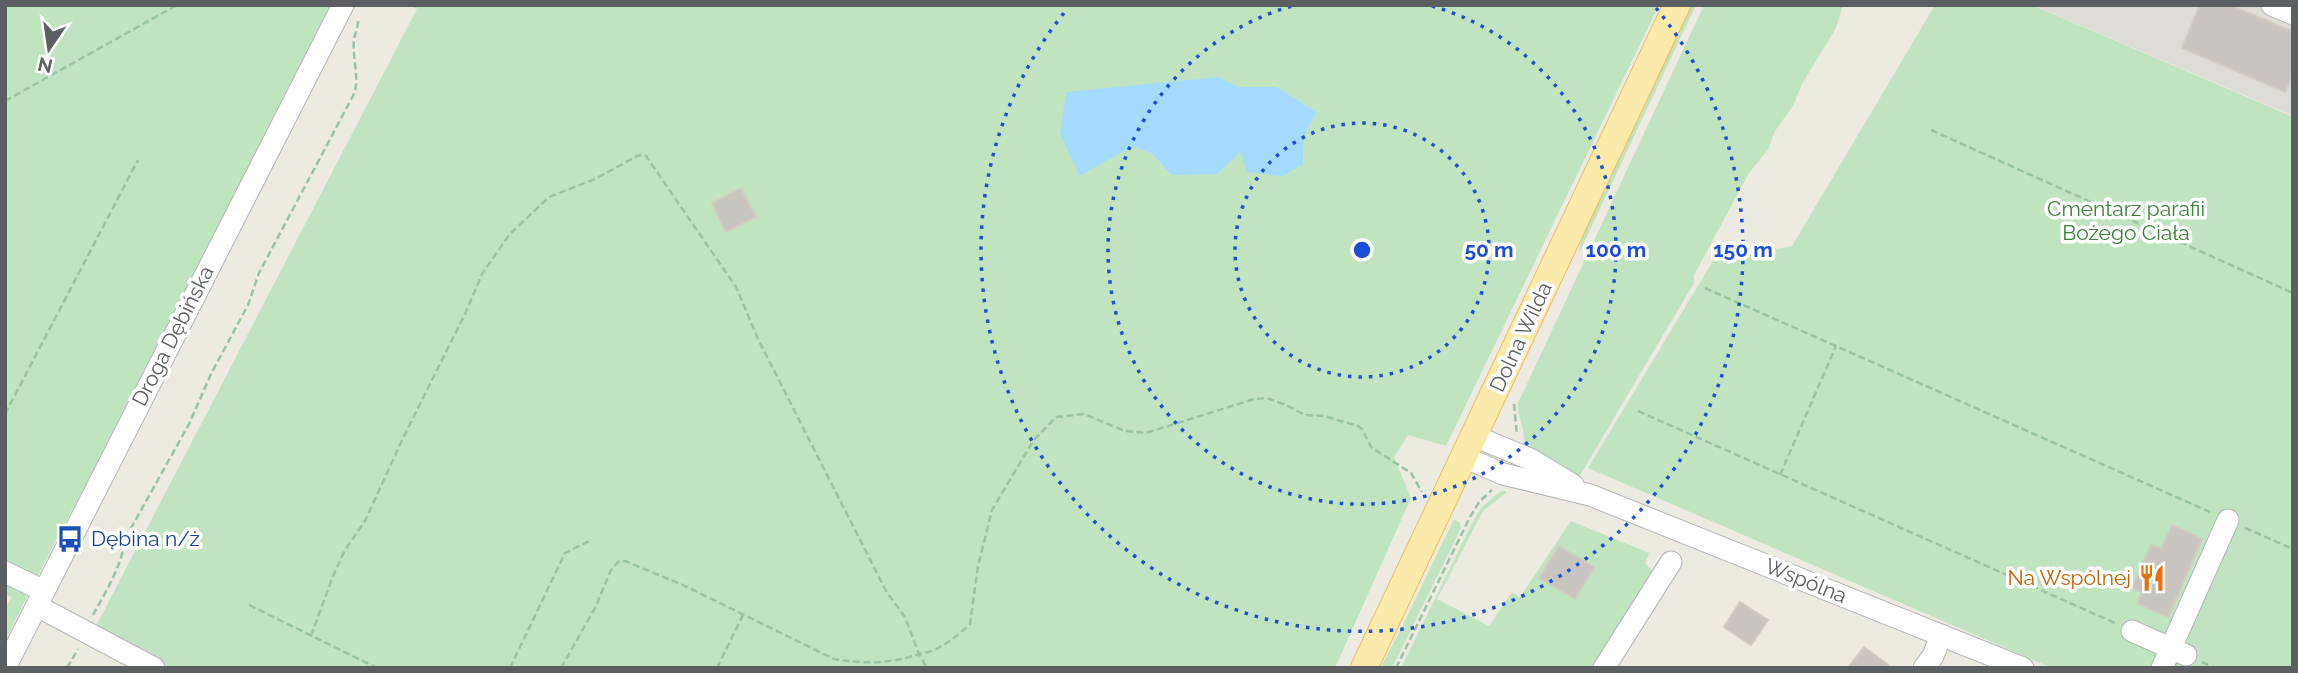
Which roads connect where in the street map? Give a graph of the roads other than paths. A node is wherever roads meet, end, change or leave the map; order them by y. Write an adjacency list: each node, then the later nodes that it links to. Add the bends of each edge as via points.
1 (1678, 5): 5 (main road, Dolna Wilda)
2 (2264, 9): 4 (street)
3 (349, 10): 10 (street, Droga Dębińska)
4 (2293, 13)
5 (1469, 446): 6 (street, Wspólna, via 1511,451); 6 (street, Wspólna, via 1503,474); 16 (main road, Dolna Wilda, via 1452,511)
6 (1590, 495): 12 (street, Wspólna)
7 (2228, 520): 13 (street)
8 (1671, 562): 17 (street)
9 (5, 572): 10 (street)
10 (40, 599): 14 (street, Droga Dębińska); 15 (street, via 87,632)
11 (2132, 631): 13 (street)
12 (1941, 635): 18 (street); 19 (street, Wspólna)
13 (2173, 657)
14 (5, 668)
15 (154, 668)
16 (1364, 668)
17 (1604, 668)
18 (1924, 668)
19 (2023, 668)

